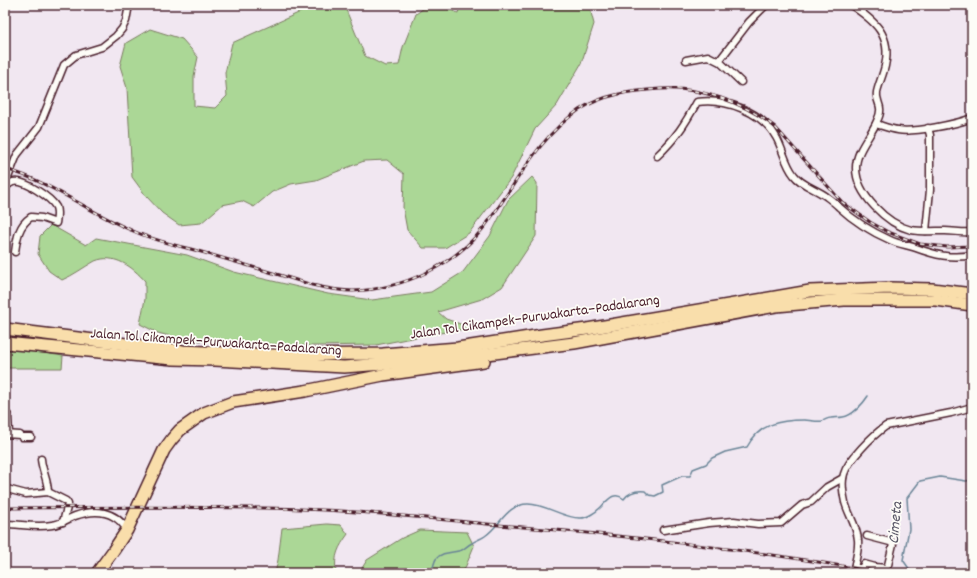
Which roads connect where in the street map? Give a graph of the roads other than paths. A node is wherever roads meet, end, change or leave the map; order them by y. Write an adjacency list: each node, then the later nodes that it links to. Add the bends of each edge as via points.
1 (129, 5): 11 (street, via 126,21 116,36 102,47 76,55 64,65 39,127 17,155)
2 (766, 5): 5 (street)
3 (851, 5): 8 (street, via 866,16 886,39 885,66 877,95 881,110)
4 (686, 60): 5 (street, via 708,56)
5 (718, 61): 6 (street)
6 (741, 82)
7 (972, 118): 9 (street)
8 (876, 124): 9 (street, via 899,130); 12 (street, via 864,143 856,167 864,192 876,208 898,225)
9 (928, 128): 12 (street, via 930,190)
10 (657, 156): 15 (street, via 682,130 697,102 718,102 744,110 762,121 774,134 798,180 827,196 839,208 874,232 929,254 952,257)
11 (5, 186): 14 (street, via 13,182 28,185 46,196 58,214 56,223 31,217 23,223)
12 (926, 231): 13 (street)
13 (972, 232)
14 (15, 252)
15 (972, 255)
16 (972, 294): 18 (highway, Jalan Tol Cikampek–Purwakarta–Padalarang, via 897,288 810,291 458,348 383,354 270,355 183,351)
17 (972, 305): 20 (highway, Jalan Tol Cikampek–Purwakarta–Padalarang, via 936,300 844,300 776,306 574,343)
18 (5, 329)
19 (5, 343): 20 (highway, Jalan Tol Cikampek–Purwakarta–Padalarang, via 173,359 344,367 448,359)
20 (526, 348): 31 (highway, via 493,360 383,375 233,402 204,413 180,430 164,450)
21 (972, 407): 26 (street, via 886,426 877,432 848,465)
22 (8, 415): 23 (street)
23 (7, 434): 24 (street)
24 (31, 437)
25 (41, 459): 28 (street)
26 (843, 478): 32 (street, via 827,487 811,502 802,505 781,523 734,521); 34 (street, via 845,502 858,540)
27 (6, 488): 28 (street, via 26,494)
28 (48, 492): 29 (street, via 68,504)
29 (63, 522): 30 (street, via 51,525); 31 (street, via 84,513 102,511 113,515)
30 (5, 524)
31 (126, 530): 35 (highway)
32 (663, 530)
33 (867, 536): 34 (street, via 893,544 888,565 882,568 864,564 862,568)
34 (854, 570)
35 (96, 573)

